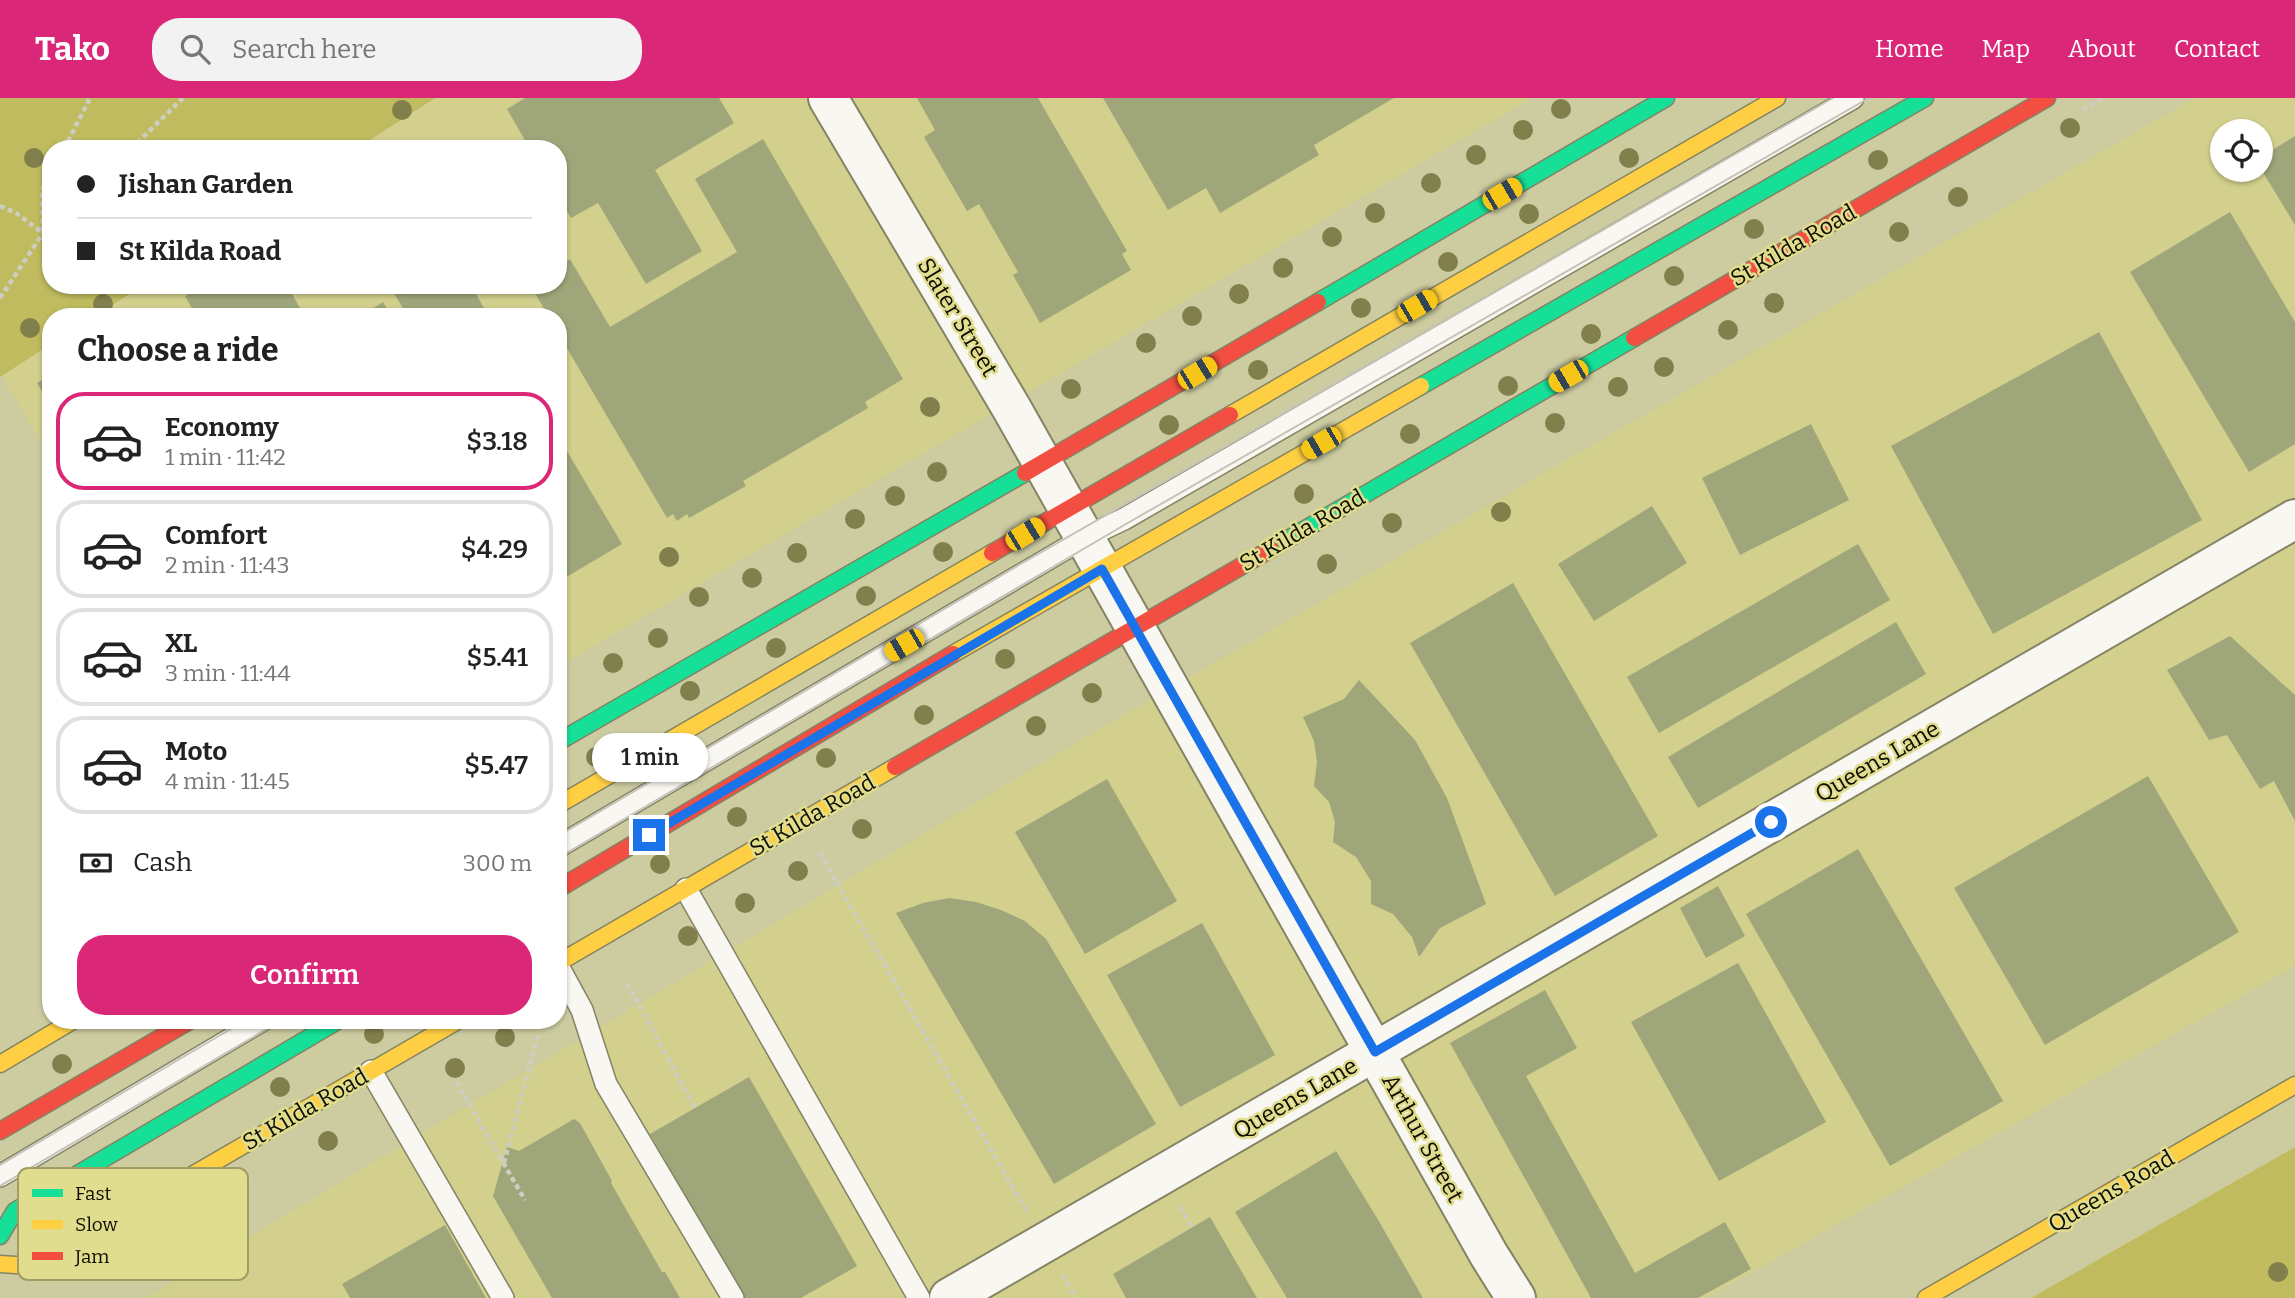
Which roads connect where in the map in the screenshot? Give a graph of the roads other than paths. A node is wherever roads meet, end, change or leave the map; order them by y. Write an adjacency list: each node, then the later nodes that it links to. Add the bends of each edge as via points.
1 (828, 98): 7 (street, Slater Street)
2 (1666, 98): 7 (main road)
3 (1777, 98): 9 (main road)
4 (1853, 98): 9 (lane)
5 (1925, 98): 9 (main road)
6 (2047, 98): 10 (main road, St Kilda Road)
7 (1043, 463): 9 (street, Slater Street); 11 (main road)
8 (2295, 519): 23 (street, Queens Lane)
9 (1084, 538): 10 (street, Arthur Street); 12 (main road); 13 (lane); 14 (main road, via 898,687)
10 (1135, 627): 15 (main road, St Kilda Road); 23 (street, Arthur Street)
11 (567, 737)
12 (567, 800)
13 (567, 842)
14 (567, 884)
15 (686, 889): 16 (main road, St Kilda Road); 37 (lane)
16 (567, 960)
17 (567, 982): 36 (lane, via 582,1010 606,1084)
18 (59, 1029): 24 (main road)
19 (176, 1029): 27 (main road)
20 (248, 1029): 30 (lane)
21 (324, 1029): 28 (main road)
22 (443, 1029): 25 (main road, St Kilda Road)
23 (1375, 1052): 38 (street, Queens Lane); 39 (street, Arthur Street)
24 (0, 1064)
25 (371, 1071): 29 (main road, St Kilda Road); 35 (lane)
26 (2295, 1085): 40 (main road, Queens Road)
27 (0, 1131)
28 (89, 1168)
29 (204, 1168)
30 (0, 1175)
31 (18, 1210): 32 (main road)
32 (0, 1236)
33 (0, 1264): 34 (main road, St Kilda Road)
34 (18, 1265)
35 (503, 1298)
36 (733, 1298)
37 (919, 1298)
38 (949, 1298)
39 (1516, 1298)
40 (1926, 1298)

